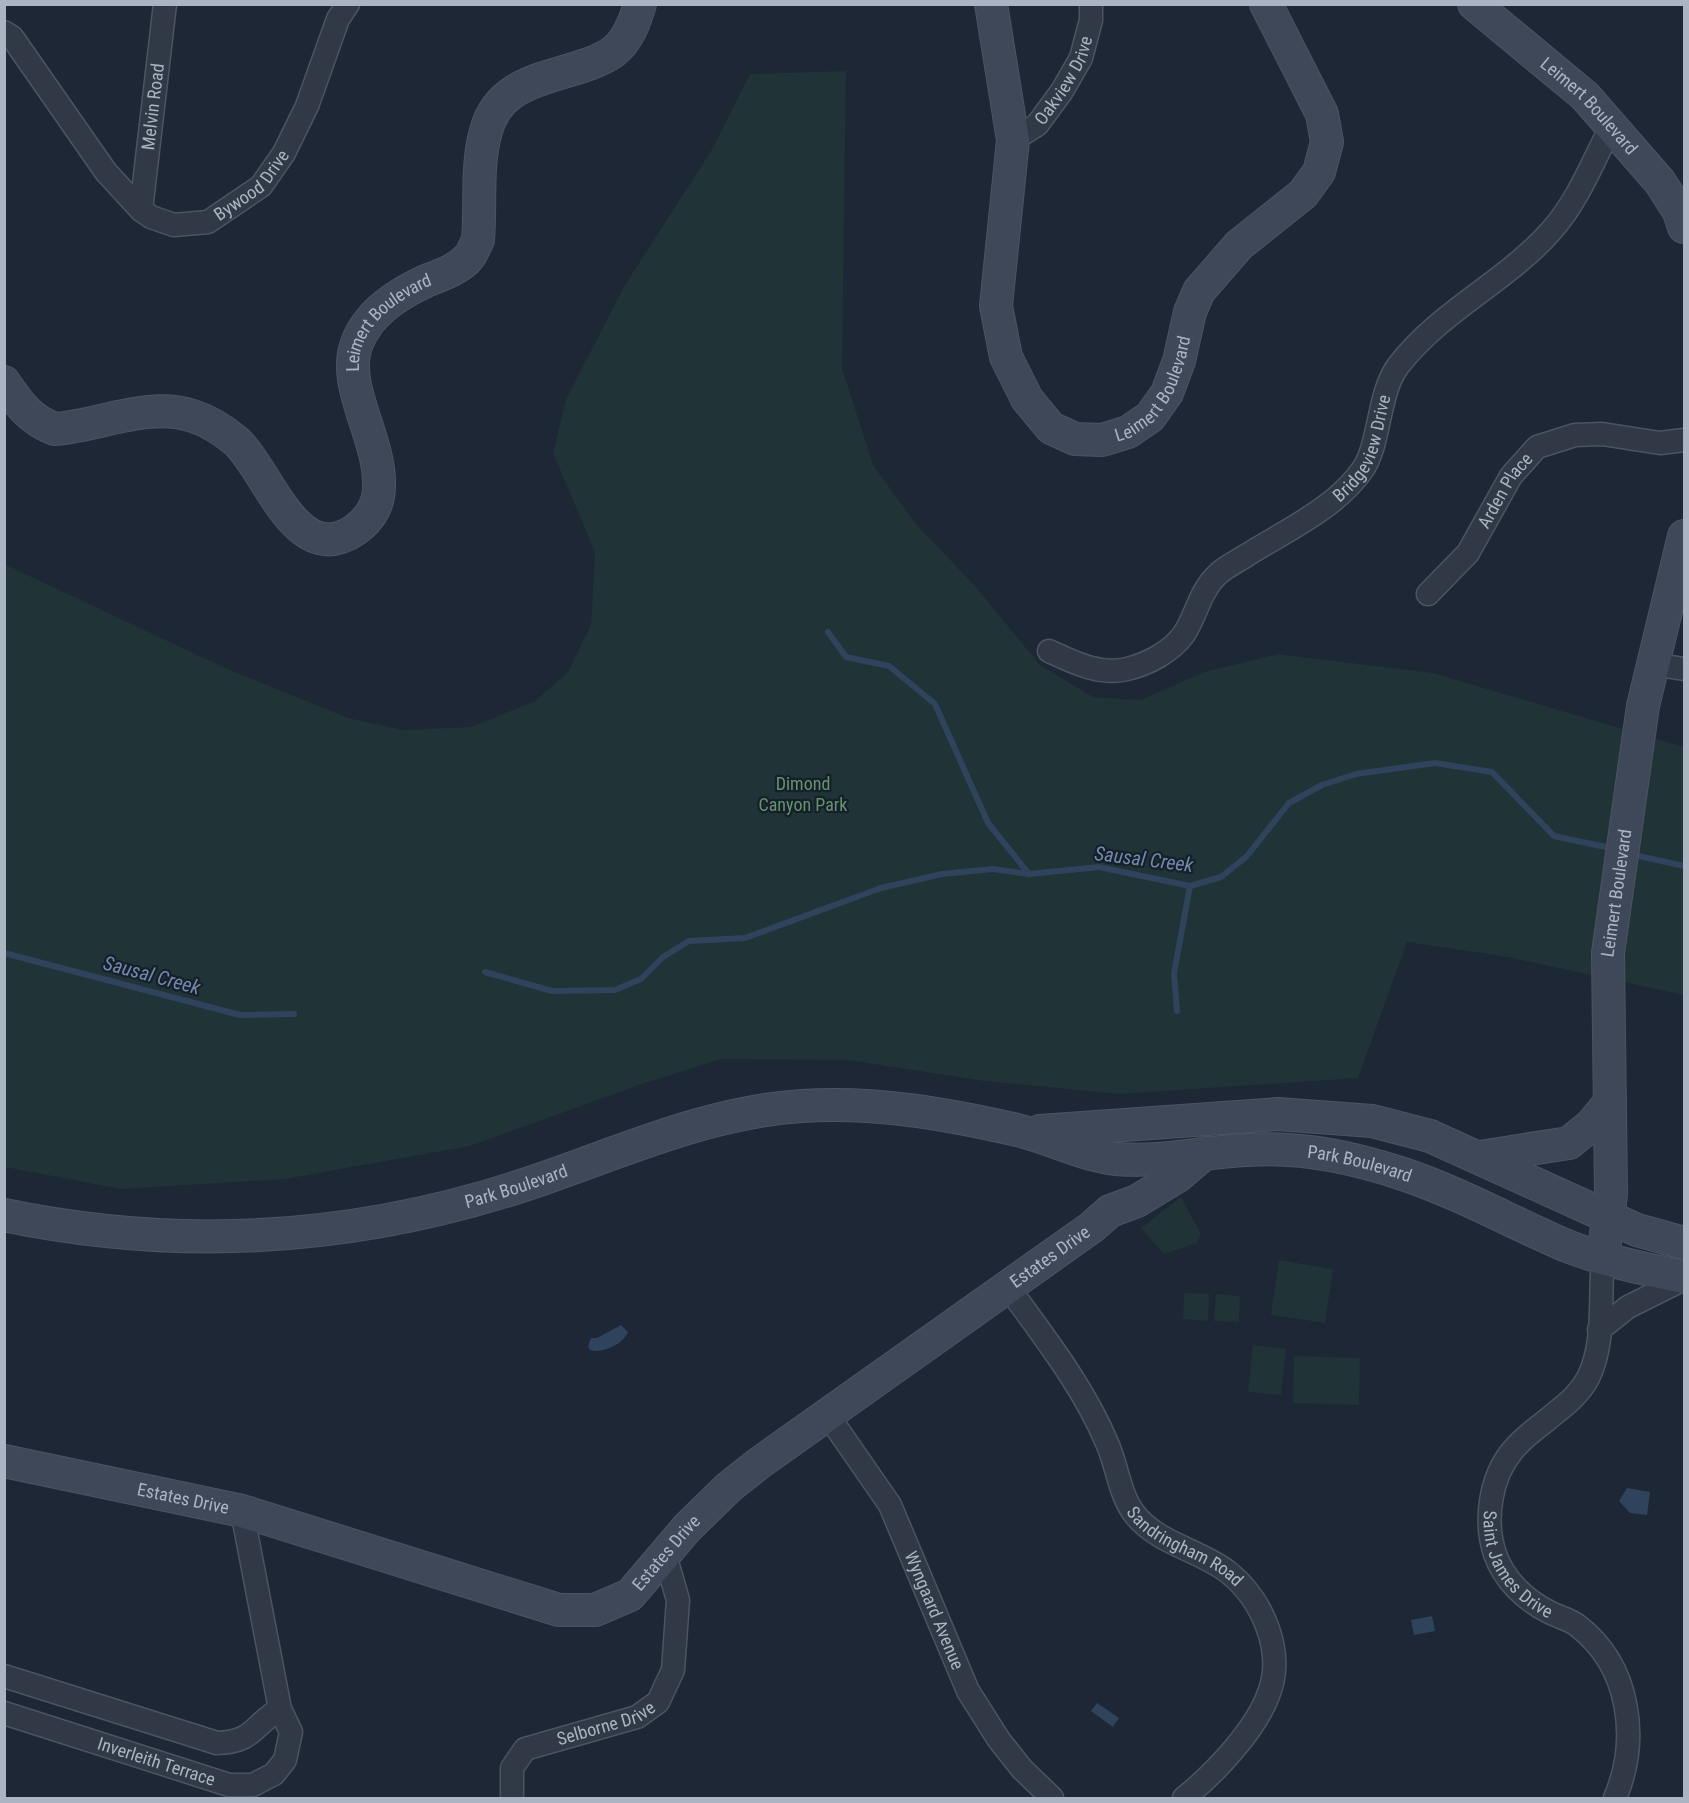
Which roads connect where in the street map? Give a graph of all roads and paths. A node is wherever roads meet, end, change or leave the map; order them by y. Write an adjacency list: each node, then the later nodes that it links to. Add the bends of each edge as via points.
1 (165, 4): 11 (street, Melvin Road)
2 (348, 4): 11 (street, Bywood Drive, via 338,19 307,106 284,153 261,186 208,222 174,225)
3 (640, 4): 13 (street, Leimert Boulevard, via 628,35 613,51 547,75 511,93 497,108 486,129 478,240 469,257 448,272 389,301 369,322 356,344 354,374 358,403 380,471 378,499 366,522 348,534 329,540 307,534 289,516 237,442 194,416 172,411 55,429 38,423)
4 (992, 4): 10 (street, Leimert Boulevard)
5 (1091, 4): 10 (street, Oakview Drive, via 1091,20 1076,66 1037,125)
6 (1266, 4): 10 (street, Leimert Boulevard, via 1322,114 1327,142 1319,172 1303,194 1239,245 1199,291 1167,393 1149,417 1128,432 1102,440 1075,439 1051,428 1028,399 1006,357 996,306)
7 (1474, 4): 9 (street, Leimert Boulevard, via 1585,96)
8 (4, 32): 11 (street, Bywood Drive, via 12,36 106,172)
9 (1612, 125): 12 (street, Leimert Boulevard, via 1660,182); 17 (street, Bridgeview Drive, via 1569,209 1549,233 1493,283 1435,326 1397,368 1365,466 1351,486 1216,575 1197,603 1184,634 1162,656 1125,670 1085,668)
10 (1013, 140)
11 (141, 210)
12 (1684, 227)
13 (4, 382)
14 (1684, 440): 16 (street, Arden Place, via 1660,443 1602,434 1575,435 1537,447 1511,476 1480,537)
15 (1684, 536): 18 (street, Leimert Boulevard)
16 (1428, 594)
17 (1049, 651)
18 (1652, 664): 19 (street); 20 (street, Leimert Boulevard, via 1608,953)
19 (1684, 669)
20 (1610, 1102): 24 (street, via 1569,1143); 28 (street, Leimert Boulevard)
21 (1118, 1127): 22 (street, Park Boulevard); 24 (street, Park Boulevard, via 1234,1116 1327,1116 1372,1121 1430,1136); 25 (street)
22 (1021, 1131): 25 (street, Park Boulevard, via 1073,1150); 27 (street, Park Boulevard, via 885,1107 798,1106 709,1121 444,1209 317,1233 233,1237 145,1235)
23 (1205, 1153): 25 (street, Park Boulevard); 26 (street, Estates Drive, via 1137,1201); 30 (street, Park Boulevard, via 1261,1149 1316,1152 1399,1172)
24 (1480, 1156): 28 (street, Park Boulevard)
25 (1120, 1159): 26 (street)
26 (1110, 1211): 32 (street, Estates Drive)
27 (4, 1215)
28 (1608, 1216): 29 (street, Park Boulevard, via 1637,1230); 30 (street, Leimert Boulevard)
29 (1684, 1243)
30 (1603, 1258): 31 (street, Park Boulevard); 33 (street, Saint James Drive)
31 (1684, 1278): 33 (street, via 1628,1307)
32 (1008, 1287): 34 (street, Estates Drive); 43 (street, Sandringham Road, via 1066,1367 1107,1443 1133,1512 1157,1533 1228,1571 1252,1596 1266,1621 1274,1666 1270,1693 1253,1724)
33 (1599, 1330): 44 (street, Saint James Drive, via 1596,1356 1587,1379 1575,1396 1512,1451 1495,1480 1489,1518 1495,1554 1509,1579 1525,1598 1576,1624 1602,1646 1617,1671 1627,1706 1627,1741)
34 (827, 1414): 37 (street, Estates Drive, via 729,1487); 42 (street, Wyngaard Avenue, via 890,1505 968,1691 999,1740)
35 (4, 1461): 36 (street, Estates Drive)
36 (242, 1510): 37 (street, Estates Drive, via 559,1610 595,1610 630,1595); 39 (street, Inverleith Terrace)
37 (665, 1555): 41 (street, Selborne Drive, via 678,1600 673,1670 658,1702 637,1717 525,1749 512,1768)
38 (4, 1676): 39 (street, Inverleith Terrace, via 217,1743 236,1743)
39 (280, 1709): 40 (street, Inverleith Terrace, via 291,1732 285,1761 274,1774 253,1785 230,1785)
40 (4, 1713)
41 (512, 1798)
42 (1052, 1798)
43 (1184, 1798)
44 (1615, 1798)

